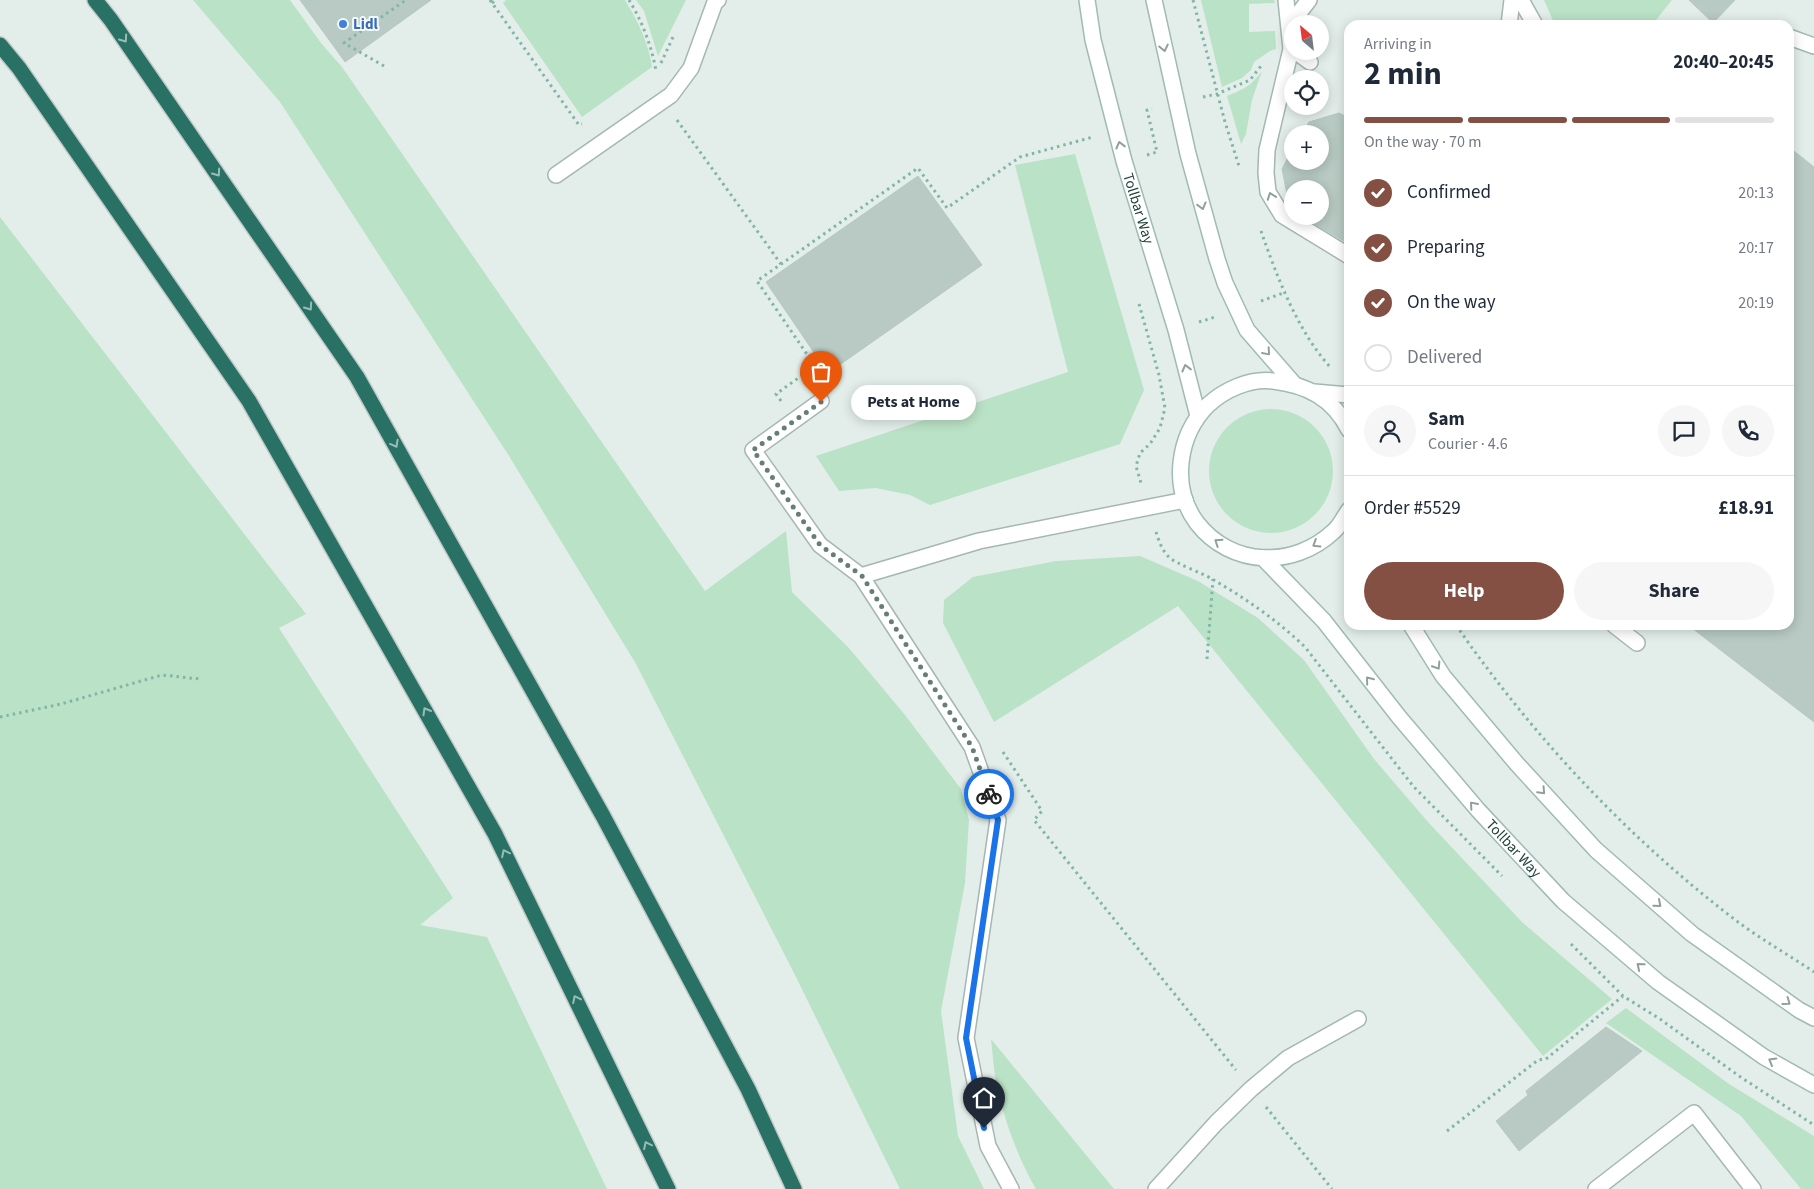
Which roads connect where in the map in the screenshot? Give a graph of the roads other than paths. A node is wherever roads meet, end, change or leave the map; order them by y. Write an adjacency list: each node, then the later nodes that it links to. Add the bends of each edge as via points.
1 (95, 0): 38 (highway, one-way to 38, via 357,377 608,825 748,1089)
2 (718, 0): 19 (main road, via 691,68 671,95)
3 (1087, 0): 25 (main road, Tollbar Way, one-way to 3, via 1176,330 1124,161 1093,40)
4 (1154, 0): 21 (main road, one-way to 21, via 1188,154 1225,283 1247,330)
5 (1286, 0): 9 (main road)
6 (1309, 0): 10 (main road)
7 (1512, 0): 11 (main road)
8 (1521, 0): 12 (main road)
9 (1288, 15)
10 (1297, 15)
11 (1510, 20)
12 (1532, 20)
13 (1794, 40): 15 (main road)
14 (0, 45): 37 (highway, one-way to 14, via 496,834 249,400)
15 (1814, 46)
16 (1290, 60): 20 (main road, one-way to 16, via 1282,215 1268,192 1267,150)
17 (1306, 60): 18 (main road)
18 (1310, 62)
19 (556, 175)
20 (1344, 253)
21 (1294, 384): 22 (main road); 25 (main road, via 1267,380 1241,385 1217,397)
22 (1314, 392): 23 (main road); 26 (main road)
23 (1344, 395)
24 (821, 402): 30 (main road, via 753,450 820,545)
25 (1198, 416): 27 (main road, via 1184,442 1180,470)
26 (1344, 421)
27 (1185, 500): 29 (main road, one-way to 27, via 1238,553 1215,540 1197,522); 30 (main road, via 979,541)
28 (1344, 517): 29 (main road, one-way to 29, via 1335,530 1314,547 1289,556)
29 (1263, 558): 36 (main road, Tollbar Way, one-way to 29, via 1764,1057 1658,982 1563,901 1478,810 1324,622)
30 (862, 576): 39 (main road, via 972,747 998,820 966,1038 988,1146)
31 (1414, 630): 35 (main road, one-way to 35, via 1443,676 1517,764 1596,850 1692,934)
32 (1620, 630): 33 (main road)
33 (1636, 643)
34 (1358, 1018): 40 (main road, via 1288,1058 1251,1089 1216,1122)
35 (1814, 1018)
36 (1814, 1086)
37 (668, 1189)
38 (794, 1189)
39 (1012, 1189)
40 (1156, 1189)
41 (1596, 1189): 42 (main road, via 1694,1113)
42 (1753, 1189)

